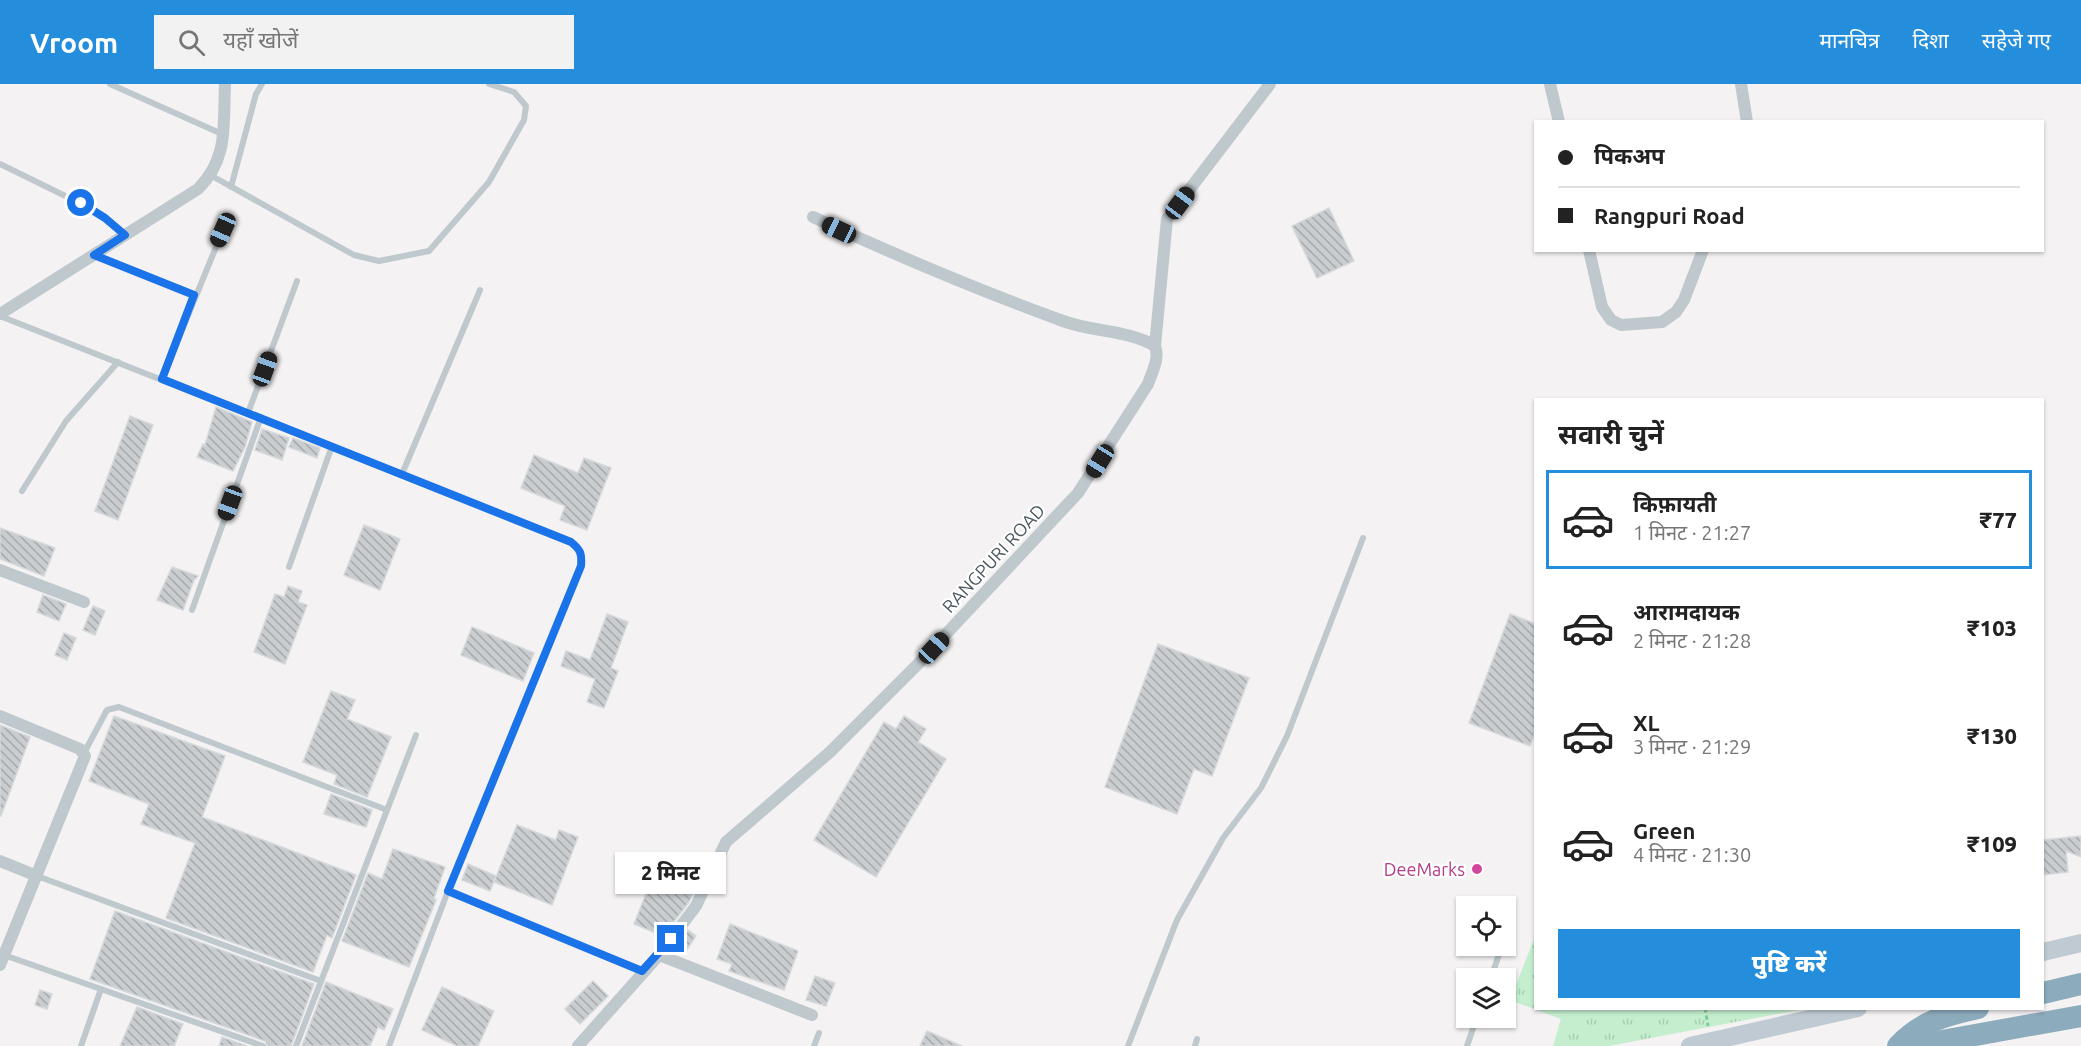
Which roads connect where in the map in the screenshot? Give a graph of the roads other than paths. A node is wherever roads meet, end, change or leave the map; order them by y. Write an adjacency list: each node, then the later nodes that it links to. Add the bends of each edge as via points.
1 (110, 84): 10 (lane)
2 (225, 84): 10 (street)
3 (262, 84): 13 (lane)
4 (489, 84): 13 (lane, via 514,92 526,106 524,120 478,196 438,244 421,255 367,260)
5 (1270, 84): 24 (street, RANGPURI ROAD, via 1167,219)
6 (1550, 84): 8 (street)
7 (1741, 84): 9 (street)
8 (1559, 120)
9 (1747, 120)
10 (222, 134): 12 (street, via 219,163)
11 (0, 164): 16 (lane, via 94,210)
12 (212, 176): 13 (lane); 16 (street)
13 (231, 187)
14 (813, 217): 24 (street, via 1064,321)
15 (223, 230): 22 (lane)
16 (125, 235): 19 (street)
17 (1589, 252): 18 (street, via 1602,307 1611,320 1621,325 1662,322 1676,312)
18 (1702, 252)
19 (94, 255): 22 (lane); 23 (street)
20 (297, 281): 27 (lane)
21 (480, 290): 30 (lane)
22 (194, 295): 26 (lane)
23 (0, 315): 25 (lane)
24 (1155, 346): 46 (street, RANGPURI ROAD, via 1157,352 1148,384 1078,493 830,752 726,842 700,900)
25 (118, 362): 26 (lane); 31 (lane, via 66,421)
26 (162, 379): 27 (lane)
27 (249, 413): 28 (lane)
28 (261, 417): 29 (lane); 36 (lane)
29 (332, 446): 30 (lane); 33 (lane)
30 (402, 474): 43 (lane, via 571,542 582,555)
31 (22, 491)
32 (1363, 538): 65 (lane, via 1287,736 1261,788 1223,838 1177,920)
33 (289, 567)
34 (0, 570): 35 (street)
35 (84, 602)
36 (192, 610)
37 (0, 716): 39 (street)
38 (416, 735): 40 (lane)
39 (84, 753): 40 (lane, via 106,710 119,707); 42 (street)
40 (387, 810): 49 (lane)
41 (0, 861): 42 (street)
42 (37, 876): 47 (street); 49 (lane)
43 (448, 891): 48 (lane); 62 (lane)
44 (2081, 943): 45 (main road)
45 (2044, 952)
46 (658, 955): 48 (street, RANGPURI ROAD); 55 (street)
47 (1, 958): 51 (lane)
48 (642, 971): 63 (street, RANGPURI ROAD)
49 (321, 981): 61 (lane)
50 (2081, 984): 52 (highway)
51 (101, 989): 59 (lane); 60 (lane)
52 (2044, 993)
53 (1849, 1010): 67 (main road)
54 (1970, 1010): 68 (highway, via 1913,1030)
55 (812, 1015)
56 (2081, 1016): 69 (highway)
57 (1473, 1028): 66 (lane)
58 (819, 1033): 64 (lane)
59 (81, 1046)
60 (263, 1046)
61 (296, 1046)
62 (389, 1046)
63 (578, 1046)
64 (814, 1046)
65 (1128, 1046)
66 (1467, 1046)
67 (1690, 1046)
68 (1898, 1046)
69 (1914, 1046)

